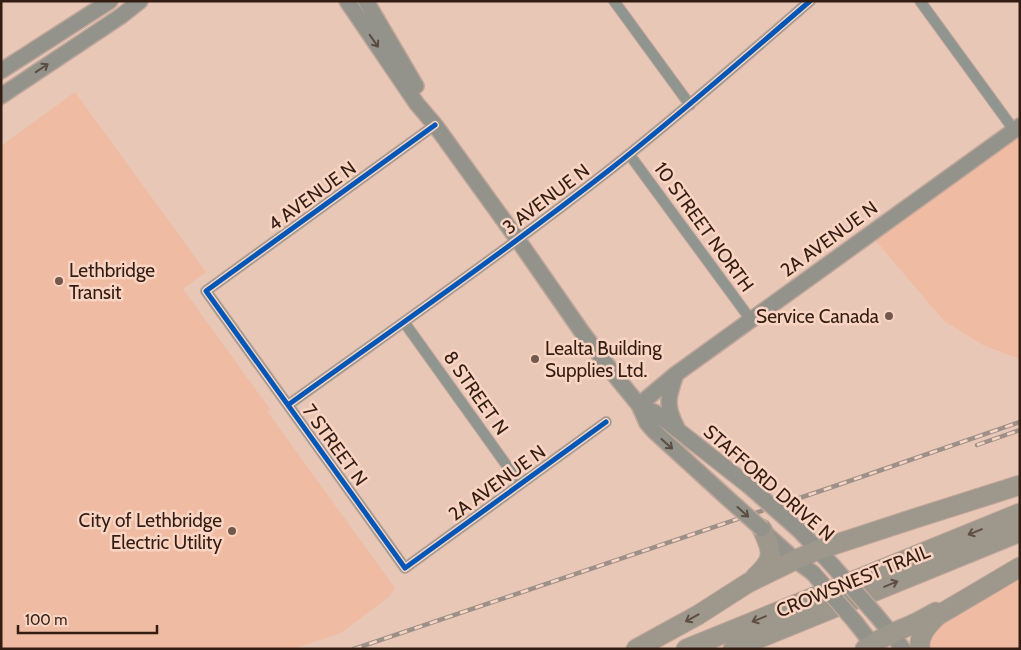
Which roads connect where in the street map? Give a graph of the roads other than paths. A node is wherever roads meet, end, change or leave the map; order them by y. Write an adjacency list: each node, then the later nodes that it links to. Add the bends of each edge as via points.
1 (110, 1): 8 (main road)
2 (140, 1): 9 (main road, one-way to 2)
3 (346, 1): 11 (main road, STAFFORD DRIVE N, one-way to 11, via 417,104)
4 (366, 1): 11 (main road, STAFFORD DRIVE N)
5 (614, 1): 10 (street)
6 (810, 1): 10 (street, 3 AVENUE N)
7 (920, 1): 12 (street)
8 (1, 71)
9 (1, 96)
10 (690, 104): 13 (street, 3 AVENUE N)
11 (436, 125): 14 (main road, STAFFORD DRIVE N); 15 (street, 4 AVENUE N)
12 (1017, 128): 16 (main road, 2A AVENUE N)
13 (628, 154): 14 (street, 3 AVENUE N); 16 (street, 10 STREET NORTH)
14 (518, 240): 17 (street, 3 AVENUE N); 20 (main road, STAFFORD DRIVE N)
15 (206, 290): 19 (street, 7 STREET N)
16 (751, 320): 18 (main road, 2A AVENUE N)
17 (404, 322): 19 (street, 3 AVENUE N); 23 (street, 8 STREET N)
18 (676, 374): 20 (main road, 2A AVENUE N); 22 (main road, via 668,407)
19 (288, 405): 31 (street, 7 STREET N)
20 (638, 405): 22 (main road, STAFFORD DRIVE N, via 656,413); 27 (main road, STAFFORD DRIVE N, one-way to 27, bridge, via 654,432)
21 (606, 422): 23 (street, 2A AVENUE N)
22 (678, 431): 28 (main road, STAFFORD DRIVE N, bridge, via 749,486)
23 (520, 484): 31 (street, 2A AVENUE N)
24 (1020, 485): 28 (highway)
25 (1020, 513): 37 (highway, CROWSNEST TRAIL, one-way to 37)
26 (1020, 532): 38 (highway, CROWSNEST TRAIL, one-way to 26)
27 (768, 537): 29 (main road, STAFFORD DRIVE N); 32 (highway, via 771,553 766,565)
28 (818, 550): 29 (highway); 34 (main road, STAFFORD DRIVE N, bridge)
29 (795, 560): 32 (highway); 35 (main road, STAFFORD DRIVE N, bridge, via 813,574 856,623)
30 (1020, 567): 33 (highway)
31 (405, 568)
32 (748, 583): 36 (highway, one-way to 36)
33 (969, 597): 34 (highway); 40 (highway, via 928,624 921,635)
34 (891, 633): 35 (highway); 39 (main road, STAFFORD DRIVE N)
35 (871, 647)
36 (636, 649)
37 (686, 649)
38 (733, 649)
39 (903, 649)
40 (920, 649)

